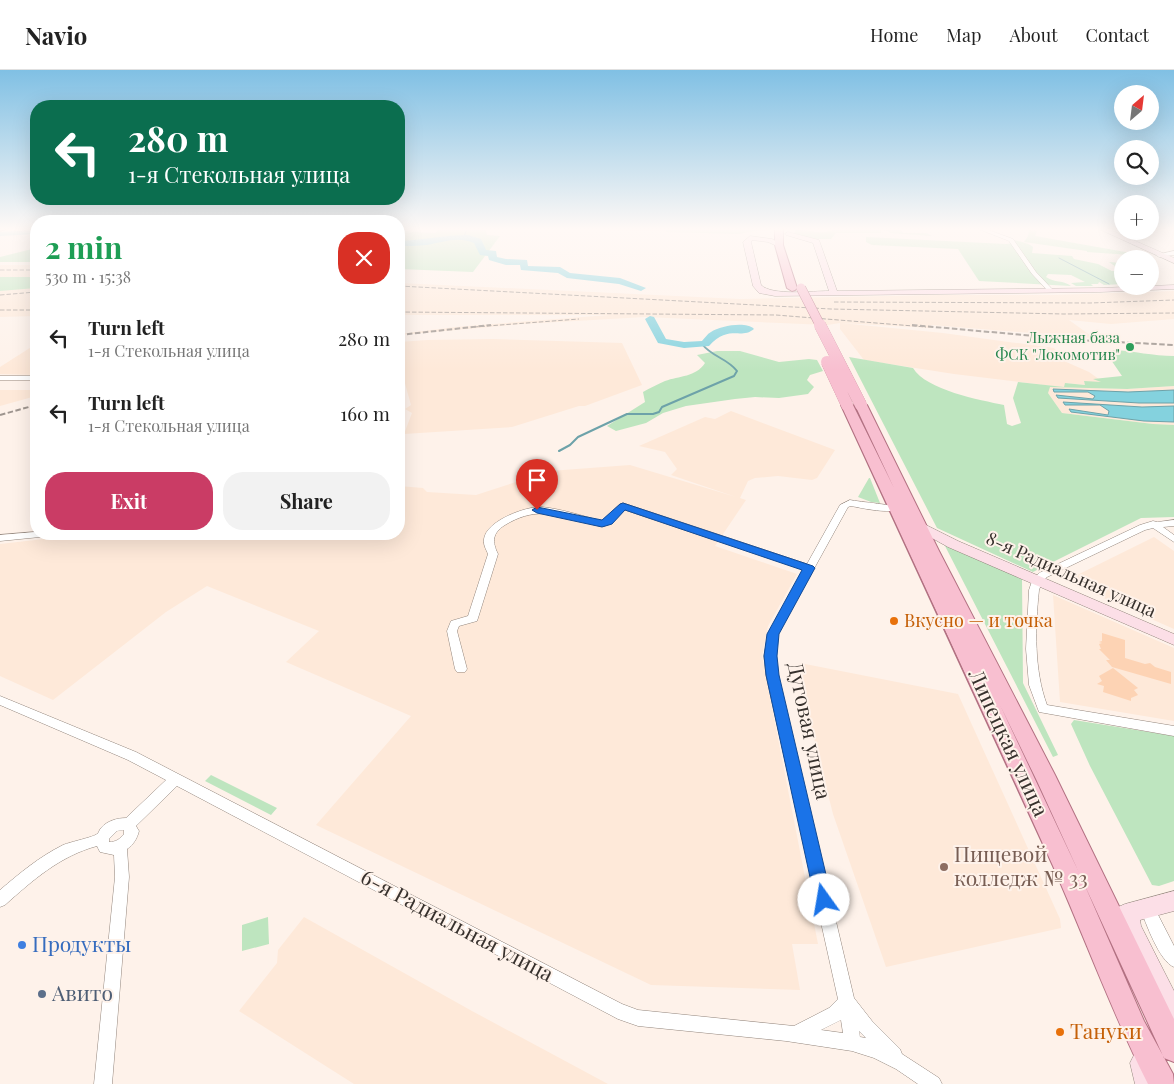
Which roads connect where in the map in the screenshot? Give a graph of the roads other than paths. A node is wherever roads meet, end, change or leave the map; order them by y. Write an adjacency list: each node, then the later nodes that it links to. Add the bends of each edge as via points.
1 (755, 275): 9 (main road, via 762,291 784,295)
2 (792, 275): 7 (main road)
3 (794, 275): 7 (main road)
4 (828, 275): 9 (main road)
5 (1036, 275): 8 (street)
6 (1174, 287): 8 (main road)
7 (797, 288): 12 (main road, bridge)
8 (1051, 291): 9 (main road)
9 (834, 294)
10 (0, 378): 11 (street)
11 (30, 378)
12 (854, 405): 13 (main road, Липецкая улица); 16 (main road, Липецкая улица)
13 (896, 508): 22 (street, Дуговая улица, via 846,503); 34 (main road, Липецкая улица, via 978,679)
14 (1174, 523): 15 (street)
15 (1153, 524): 19 (street); 23 (street, via 1043,575)
16 (918, 525): 20 (main road, 8-я Радиальная улица); 21 (main road, Липецкая улица)
17 (30, 535): 18 (street)
18 (0, 538)
19 (1174, 539)
20 (953, 544): 21 (main road, via 941,544); 23 (main road, 8-я Радиальная улица)
21 (931, 551): 34 (main road, Липецкая улица)
22 (809, 568): 25 (street, via 623,506 602,524 543,510 531,511 501,522 490,534 493,554 473,618 455,624 452,631); 36 (street, Дуговая улица, via 773,634 770,656)
23 (1037, 581): 24 (main road, 8-я Радиальная улица); 27 (street, via 1032,654 1035,688 1043,709)
24 (1174, 640)
25 (461, 670)
26 (0, 700): 28 (street, 6-я Радиальная улица, via 123,752)
27 (1174, 731)
28 (176, 779): 29 (street); 39 (street, 6-я Радиальная улица, via 618,1011 638,1018)
29 (128, 825): 30 (street, via 114,826 104,833); 31 (street, via 131,835)
30 (102, 839): 31 (street, via 105,848); 32 (street, via 68,848 56,855)
31 (120, 846): 42 (street, via 122,877)
32 (0, 900)
33 (1174, 901): 34 (main road)
34 (1121, 916): 35 (street, via 1166,948); 37 (main road, Липецкая улица); 38 (main road, Липецкая улица)
35 (1174, 960)
36 (847, 1002): 39 (street, via 835,1014); 40 (street, Дуговая улица); 41 (street, Дуговая улица, via 866,1027)
37 (1135, 1030): 44 (main road); 45 (main road, Липецкая улица)
38 (1172, 1033)
39 (795, 1035): 40 (street, 6-я Радиальная улица)
40 (852, 1043): 41 (street, 6-я Радиальная улица, via 877,1050)
41 (902, 1063): 43 (street, 6-я Радиальная улица)
42 (103, 1084)
43 (933, 1084)
44 (1147, 1084)
45 (1163, 1084)

